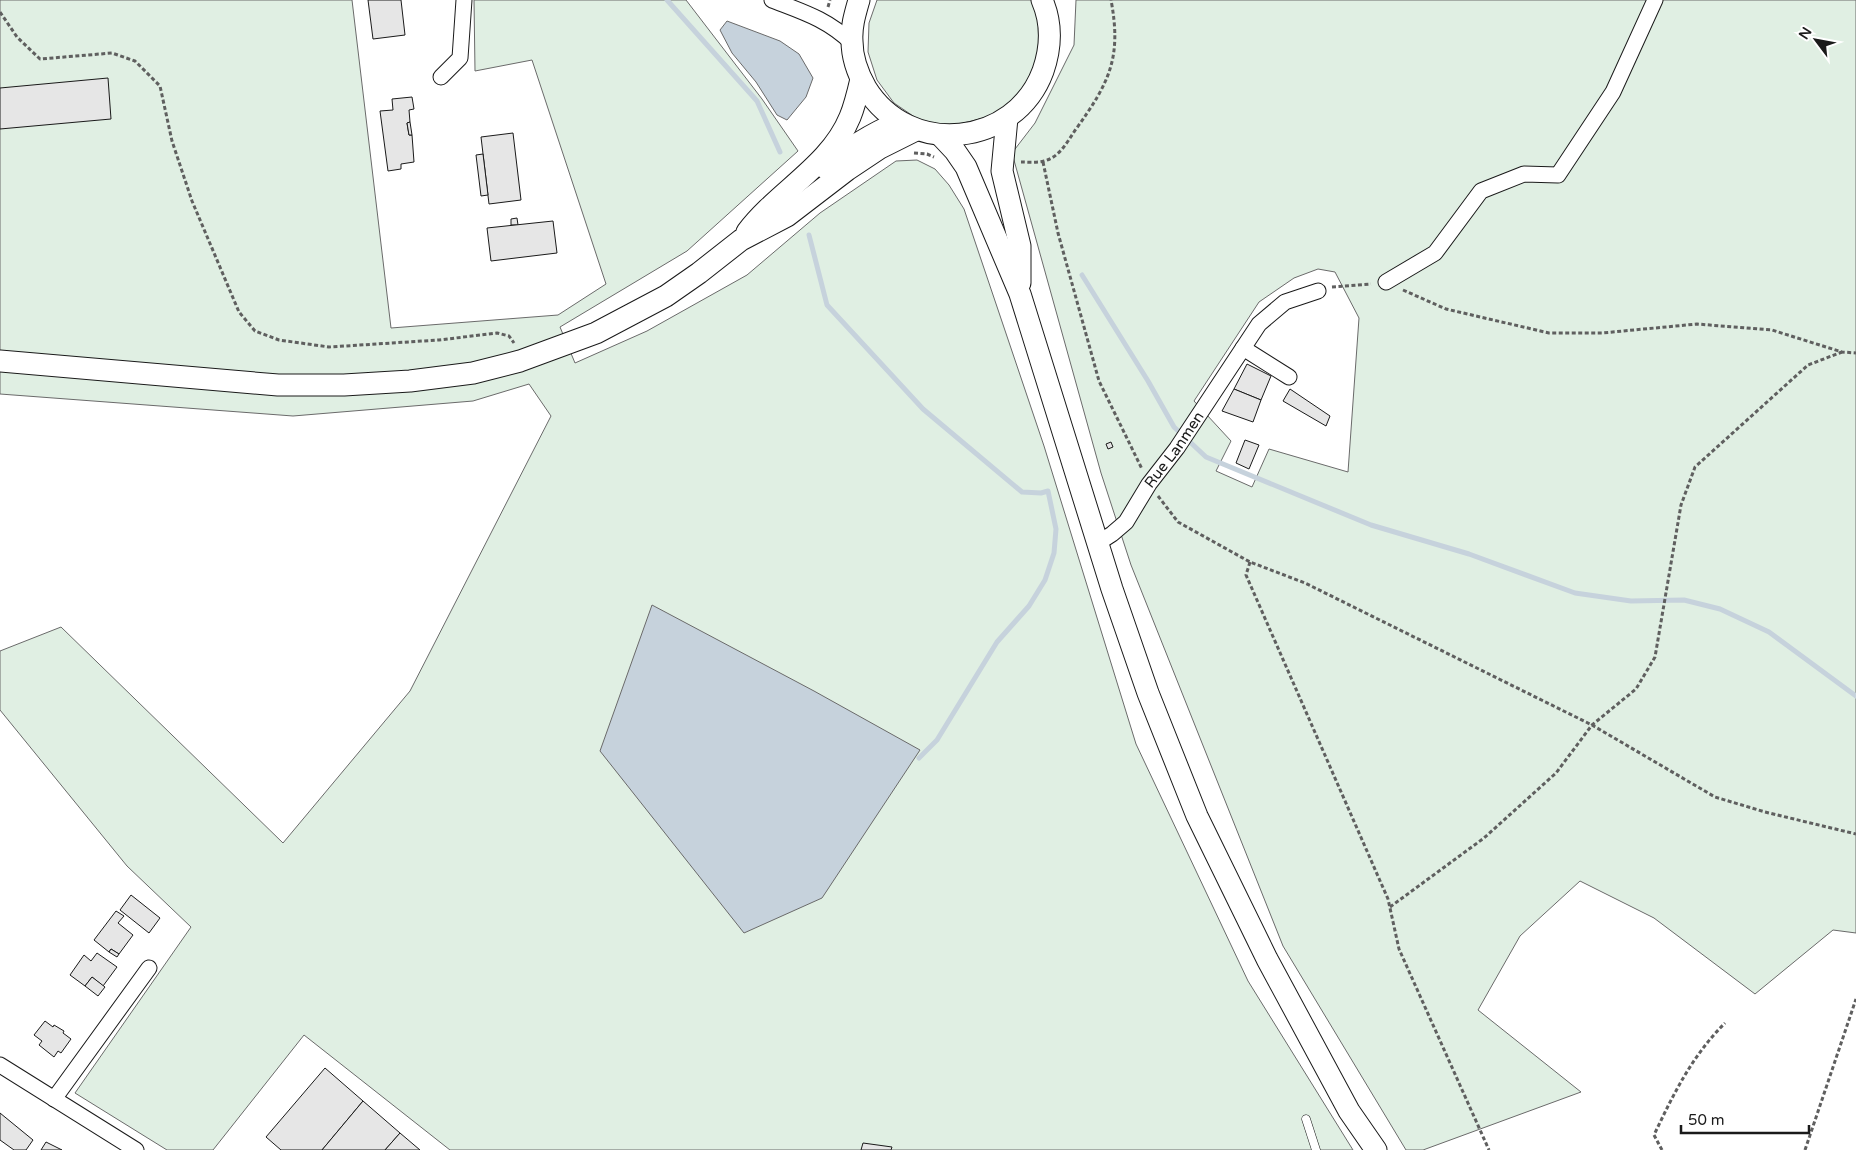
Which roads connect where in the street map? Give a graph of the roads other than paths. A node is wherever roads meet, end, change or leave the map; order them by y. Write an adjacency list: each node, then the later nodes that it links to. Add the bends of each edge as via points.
1 (464, 0): 7 (street, via 460,58)
2 (772, 0): 6 (street, via 816,16)
3 (859, 0): 6 (main road, via 853,20)
4 (1655, 0): 13 (street, via 1613,92 1558,175 1524,174 1481,191 1435,253)
5 (1046, 3): 9 (main road, via 1050,33 1048,58 1026,101)
6 (852, 42): 8 (main road)
7 (441, 76)
8 (861, 80): 10 (main road, via 884,110); 12 (main road, via 851,116 824,158 757,219)
9 (1007, 118): 11 (main road, via 986,129 963,135); 15 (main road, via 1002,171 1020,246)
10 (908, 126): 11 (main road); 12 (main road, via 787,216)
11 (940, 135): 15 (main road, via 966,167)
12 (741, 240): 17 (main road, via 674,290 596,333 520,361 473,373 410,381 278,385)
13 (1386, 282)
14 (1318, 291): 16 (street, Rue Lanmen, via 1285,302 1258,324)
15 (1020, 294): 19 (main road)
16 (1243, 348): 18 (street); 19 (street, Rue Lanmen, via 1126,522)
17 (0, 361)
18 (1289, 378)
19 (1098, 543): 26 (main road, via 1148,693 1198,816 1276,976 1349,1111)
20 (149, 968): 22 (street)
21 (2, 1071): 22 (street)
22 (54, 1099): 24 (street)
23 (1306, 1118): 25 (lane)
24 (136, 1150)
25 (1316, 1150)
26 (1376, 1150)

